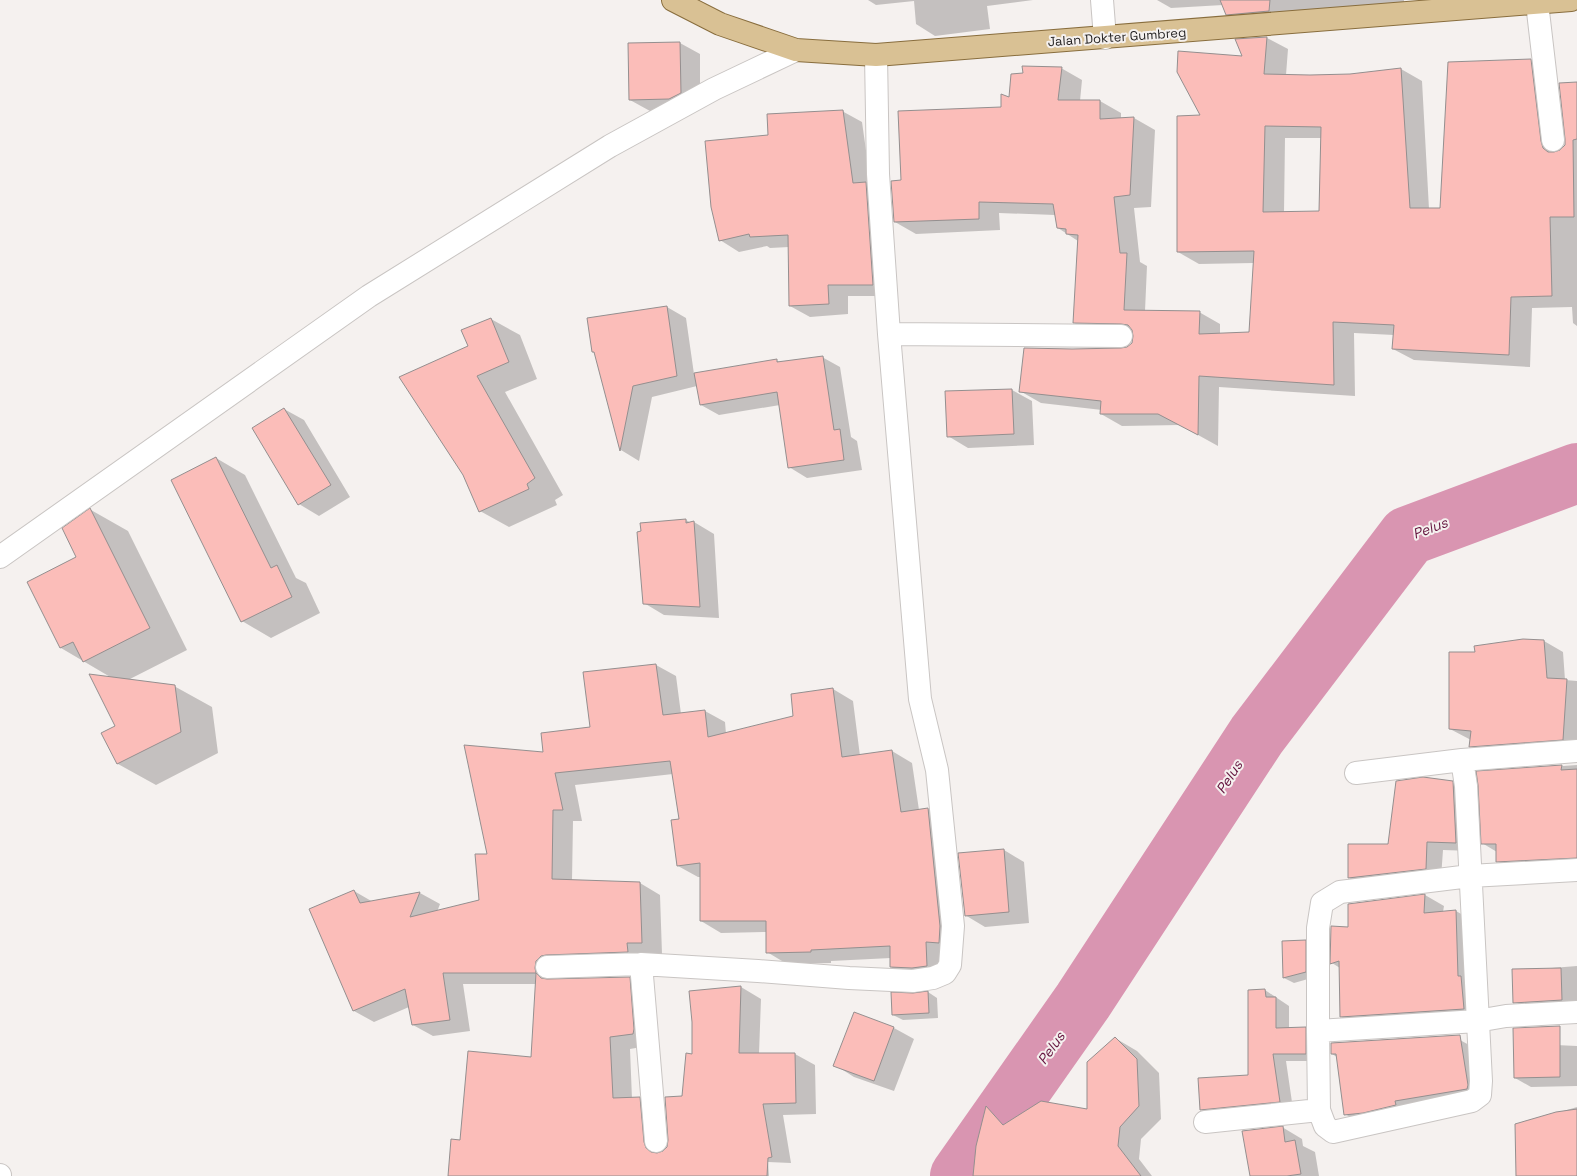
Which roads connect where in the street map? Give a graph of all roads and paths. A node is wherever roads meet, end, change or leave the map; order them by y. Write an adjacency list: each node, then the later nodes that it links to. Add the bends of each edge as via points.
1 (673, 0): 7 (main road, Jalan Dokter Gumbreg, via 720,24)
2 (1102, 0): 6 (street)
3 (1571, 0): 4 (main road, Jalan Dokter Gumbreg)
4 (1538, 3): 5 (main road, Jalan Dokter Gumbreg); 9 (street)
5 (1486, 4): 6 (main road, Jalan Dokter Gumbreg)
6 (1105, 38): 8 (main road, Jalan Dokter Gumbreg)
7 (796, 50): 8 (main road, Jalan Dokter Gumbreg); 12 (street, via 714,89 610,146 369,296)
8 (876, 55): 10 (street, via 878,174)
9 (1554, 140)
10 (889, 334): 11 (street); 18 (street, via 920,700 937,770 953,926 950,965 945,973 934,978 913,980)
11 (1121, 336)
12 (0, 557)
13 (1577, 751): 14 (street)
14 (1462, 760): 15 (street); 17 (street, via 1466,786)
15 (1356, 774)
16 (1577, 870): 17 (street)
17 (1470, 876): 21 (street); 22 (street, via 1340,892 1322,903 1318,928)
18 (641, 964): 19 (street); 25 (street)
19 (547, 967)
20 (1577, 1012): 21 (street)
21 (1477, 1020): 22 (street); 23 (street, via 1481,1081 1480,1094 1472,1101 1333,1132 1325,1126)
22 (1318, 1032): 23 (street)
23 (1319, 1110): 24 (street)
24 (1205, 1122)
25 (656, 1140)

